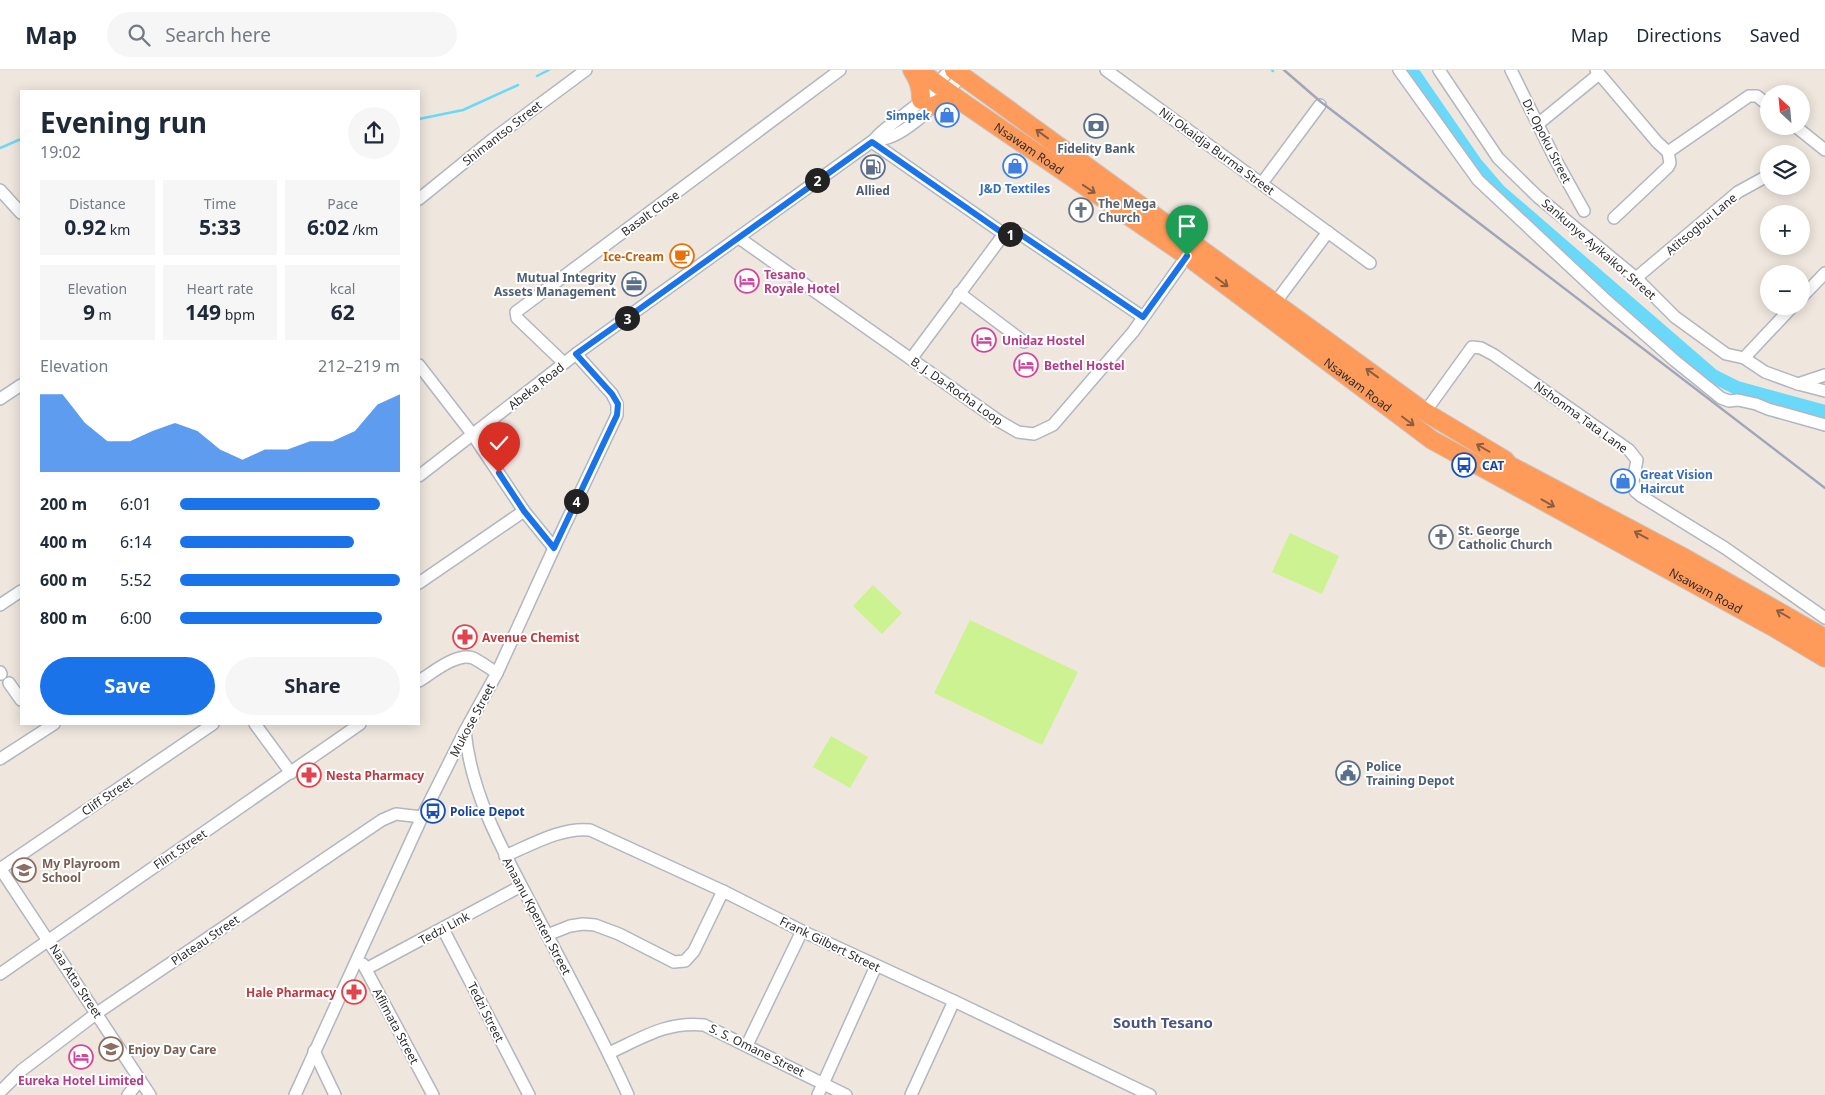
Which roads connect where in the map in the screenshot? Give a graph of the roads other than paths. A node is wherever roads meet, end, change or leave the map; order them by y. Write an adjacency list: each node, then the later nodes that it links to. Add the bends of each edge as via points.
1 (586, 70): 23 (street, Shimantso Street)
2 (840, 70): 43 (street, Basalt Close, via 516,312 516,318)
3 (912, 70): 13 (highway)
4 (918, 70): 10 (highway, Nsawam Road)
5 (1107, 70): 21 (street, Nii Okaidja Burma Street)
6 (1399, 70): 51 (street, via 1478,180 1674,360 1720,398 1756,404)
7 (1439, 70): 33 (street, Sankunye Ayikaikor Street, via 1498,158 1538,197)
8 (1511, 70): 15 (street, Dr. Opoku Street)
9 (1602, 73): 15 (street); 19 (street)
10 (950, 78): 12 (highway, Nsawam Road); 13 (street, Abeka Road); 36 (highway, Nsawam Road, one-way to 10)
11 (1760, 98): 19 (street, via 1749,96)
12 (962, 102): 13 (highway, via 950,99); 30 (highway, Nsawam Road, one-way to 30)
13 (927, 103): 17 (street, Abeka Road, via 898,134)
14 (1320, 105): 21 (street)
15 (1538, 124): 24 (street, Dr. Opoku Street)
16 (1806, 135): 18 (street)
17 (873, 141): 28 (street); 29 (street, Abeka Road)
18 (1825, 150)
19 (1668, 152): 26 (street, via 1668,167)
20 (1760, 180): 33 (street, Atitsogbui Lane, via 1738,192)
21 (1262, 183): 27 (street, Nii Okaidja Burma Street)
22 (0, 190): 25 (street)
23 (420, 198)
24 (1584, 211)
25 (20, 212)
26 (1614, 218)
27 (1328, 232): 31 (street, Nii Okaidja Burma Street); 36 (street)
28 (1004, 234): 35 (street); 38 (street, via 1020,234)
29 (739, 238): 40 (street, Abeka Road); 42 (street, B. J. Da-Rocha Loop)
30 (1187, 256): 38 (street, B. J. Da-Rocha Loop); 61 (highway, Nsawam Road, one-way to 61, via 1432,440)
31 (1370, 263)
32 (1825, 274): 34 (street)
33 (1636, 278): 41 (street, Sankunye Ayikaikor Street, via 1675,317 1726,354)
34 (1810, 289)
35 (959, 294): 39 (street); 42 (street)
36 (1275, 303): 50 (highway, Nsawam Road, one-way to 36)
37 (1785, 315): 41 (street)
38 (1143, 317): 42 (street, B. J. Da-Rocha Loop, via 1053,425 1034,434 1018,432 999,421)
39 (1024, 342)
40 (576, 354): 43 (street, Abeka Road); 55 (street, Mukose Street, via 612,394 618,404 617,415)
41 (1744, 358): 46 (street, Sankunye Ayikaikor Street, via 1765,372)
42 (911, 359)
43 (564, 364): 52 (street, Abeka Road)
44 (420, 366): 52 (street)
45 (1825, 375): 46 (street)
46 (1798, 384): 48 (street, Sankunye Ayikaikor Street)
47 (20, 386): 49 (street)
48 (1825, 391)
49 (0, 399)
50 (1425, 412): 59 (street, Nshonma Tata Lane, via 1472,347 1481,348 1629,450 1637,460 1633,481 1635,491 1641,496 1725,548); 60 (highway, Nsawam Road, one-way to 50, via 1689,560 1509,465)
51 (1825, 425)
52 (473, 435): 53 (street, Abeka Road); 54 (street)
53 (420, 475)
54 (524, 511): 55 (street); 56 (street)
55 (554, 548): 62 (street, Mukose Street)
56 (420, 582)
57 (20, 592): 58 (street)
58 (0, 605)
59 (1825, 618)
60 (1825, 638)
61 (1825, 658)
62 (497, 673): 64 (street, via 467,657 446,663); 70 (street, Mukose Street)
63 (3, 676): 65 (street)
64 (420, 680)
65 (20, 699)
66 (212, 725): 75 (street, Cliff Street)
67 (256, 725): 72 (street)
68 (359, 725): 72 (street, Flint Street)
69 (41, 727): 71 (street)
70 (465, 731): 73 (street, Mukose Street); 74 (street, Anaanu Kpenten Street, via 473,777)
71 (0, 759)
72 (291, 773): 81 (street, Flint Street)
73 (422, 817): 82 (street, Mukose Street); 87 (street, Plateau Street, via 396,814 382,820)
74 (505, 856): 76 (street, Anaanu Kpenten Street); 77 (street, Frank Gilbert Street, via 564,833 590,830)
75 (0, 868): 81 (street, Naa Atta Street)
76 (521, 886): 78 (street, Tedzi Link); 80 (street, Anaanu Kpenten Street)
77 (723, 891): 79 (street, Frank Gilbert Street); 80 (street, via 694,952 685,961 674,962 595,925 570,926)
78 (443, 929): 84 (street, Tedzi Link); 99 (street, Tedzi Street)
79 (802, 931): 83 (street, Frank Gilbert Street); 88 (street)
80 (547, 935): 90 (street, Anaanu Kpenten Street)
81 (49, 939): 85 (street, Flint Street); 87 (street, Naa Atta Street)
82 (358, 956): 84 (street, Aflimata Street); 89 (street, Mukose Street)
83 (876, 966): 86 (street, Frank Gilbert Street); 92 (street)
84 (366, 969): 98 (street, Aflimata Street)
85 (0, 974)
86 (954, 1001): 103 (street); 104 (street, Frank Gilbert Street)
87 (97, 1013): 91 (street, Naa Atta Street); 93 (street, Plateau Street, via 22,1070)
88 (747, 1044): 90 (street, S. S. Omane Street, via 704,1025 688,1023 669,1026); 92 (street, S. S. Omane Street)
89 (314, 1051): 96 (street, Mukose Street); 97 (street)
90 (609, 1053): 100 (street, Anaanu Kpenten Street)
91 (140, 1080): 94 (street); 95 (street, Naa Atta Street)
92 (823, 1083): 101 (street); 102 (street, S. S. Omane Street)
93 (0, 1092)
94 (128, 1095)
95 (150, 1095)
96 (294, 1095)
97 (335, 1095)
98 (433, 1095)
99 (529, 1095)
100 (628, 1095)
101 (818, 1095)
102 (846, 1095)
103 (911, 1095)
104 (1150, 1095)

